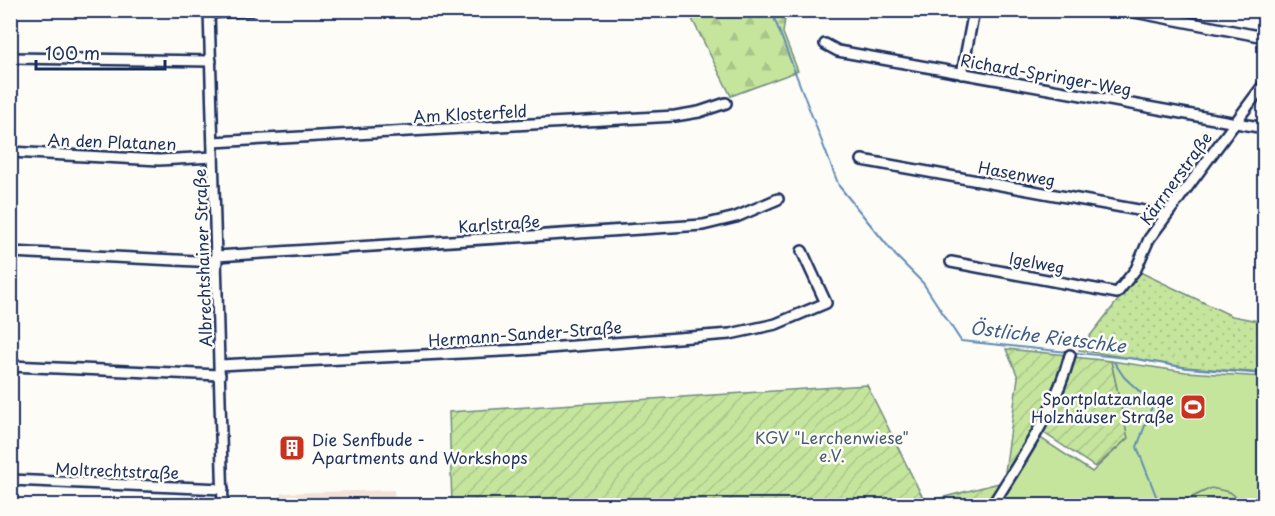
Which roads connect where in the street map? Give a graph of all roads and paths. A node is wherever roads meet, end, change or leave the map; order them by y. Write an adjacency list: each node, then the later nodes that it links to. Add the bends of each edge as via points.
1 (252, 10): 4 (street)
2 (974, 10): 9 (street)
3 (1124, 10): 5 (street)
4 (209, 12): 8 (street, Albrechtshainer Straße)
5 (1264, 37)
6 (825, 44): 9 (street, Richard-Springer-Weg, via 838,51)
7 (10, 58): 8 (street)
8 (211, 61): 14 (street, Albrechtshainer Straße)
9 (962, 74): 12 (street, Richard-Springer-Weg)
10 (1264, 84): 12 (street, Kärrnerstraße)
11 (726, 103): 14 (street, Am Klosterfeld, via 675,116)
12 (1234, 123): 13 (street, Richard-Springer-Weg); 19 (street, Kärrnerstraße)
13 (1264, 128)
14 (213, 142): 16 (street, Albrechtshainer Straße)
15 (10, 152): 16 (street, An den Platanen, via 159,160)
16 (213, 157): 22 (street, Albrechtshainer Straße)
17 (862, 160): 19 (street, Hasenweg)
18 (778, 199): 22 (street, Karlstraße, via 736,217 703,225)
19 (1166, 215): 24 (street, Kärrnerstraße, via 1131,278)
20 (802, 251): 27 (street, Hermann-Sander-Straße, via 826,303 776,324 730,334)
21 (10, 252): 22 (street, Karlstraße)
22 (217, 259): 27 (street, Albrechtshainer Straße)
23 (951, 262): 24 (street, Igelweg)
24 (1117, 293)
25 (1070, 355): 31 (street, via 1064,378 1037,432)
26 (10, 366): 27 (street, Hermann-Sander-Straße)
27 (220, 370): 29 (street, Albrechtshainer Straße)
28 (10, 480): 29 (street, Moltrechtstraße)
29 (223, 489): 30 (street, Albrechtshainer Straße)
30 (223, 506)
31 (992, 506)

